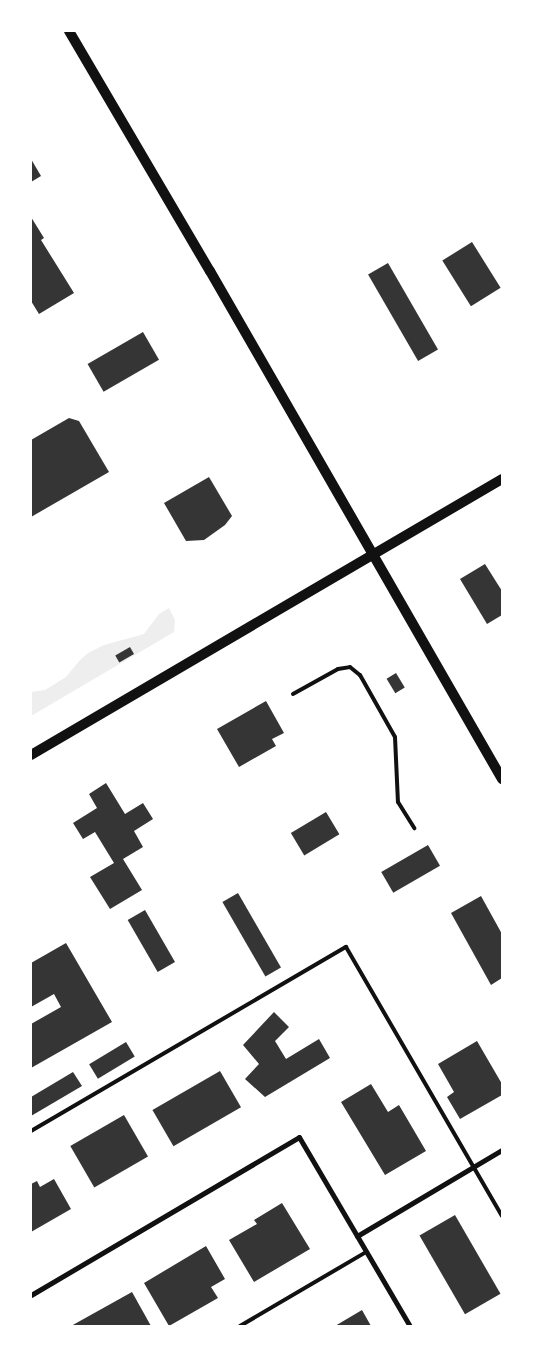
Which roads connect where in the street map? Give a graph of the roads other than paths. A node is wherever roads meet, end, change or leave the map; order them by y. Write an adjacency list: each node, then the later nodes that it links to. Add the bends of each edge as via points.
1 (69, 31): 3 (main road)
2 (502, 479): 3 (main road)
3 (375, 555): 5 (main road); 6 (main road)
4 (293, 694): 7 (lane, via 338,668 350,667 360,675 394,736 398,802)
5 (31, 755)
6 (502, 779)
7 (414, 828)
8 (31, 1131): 10 (lane, via 346,948)
9 (502, 1150): 10 (street)
10 (474, 1166): 11 (lane); 12 (street)
11 (502, 1216)
12 (357, 1236): 13 (street); 14 (street, via 299,1137)
13 (366, 1252): 15 (lane); 16 (street)
14 (31, 1296)
15 (240, 1326)
16 (410, 1326)

